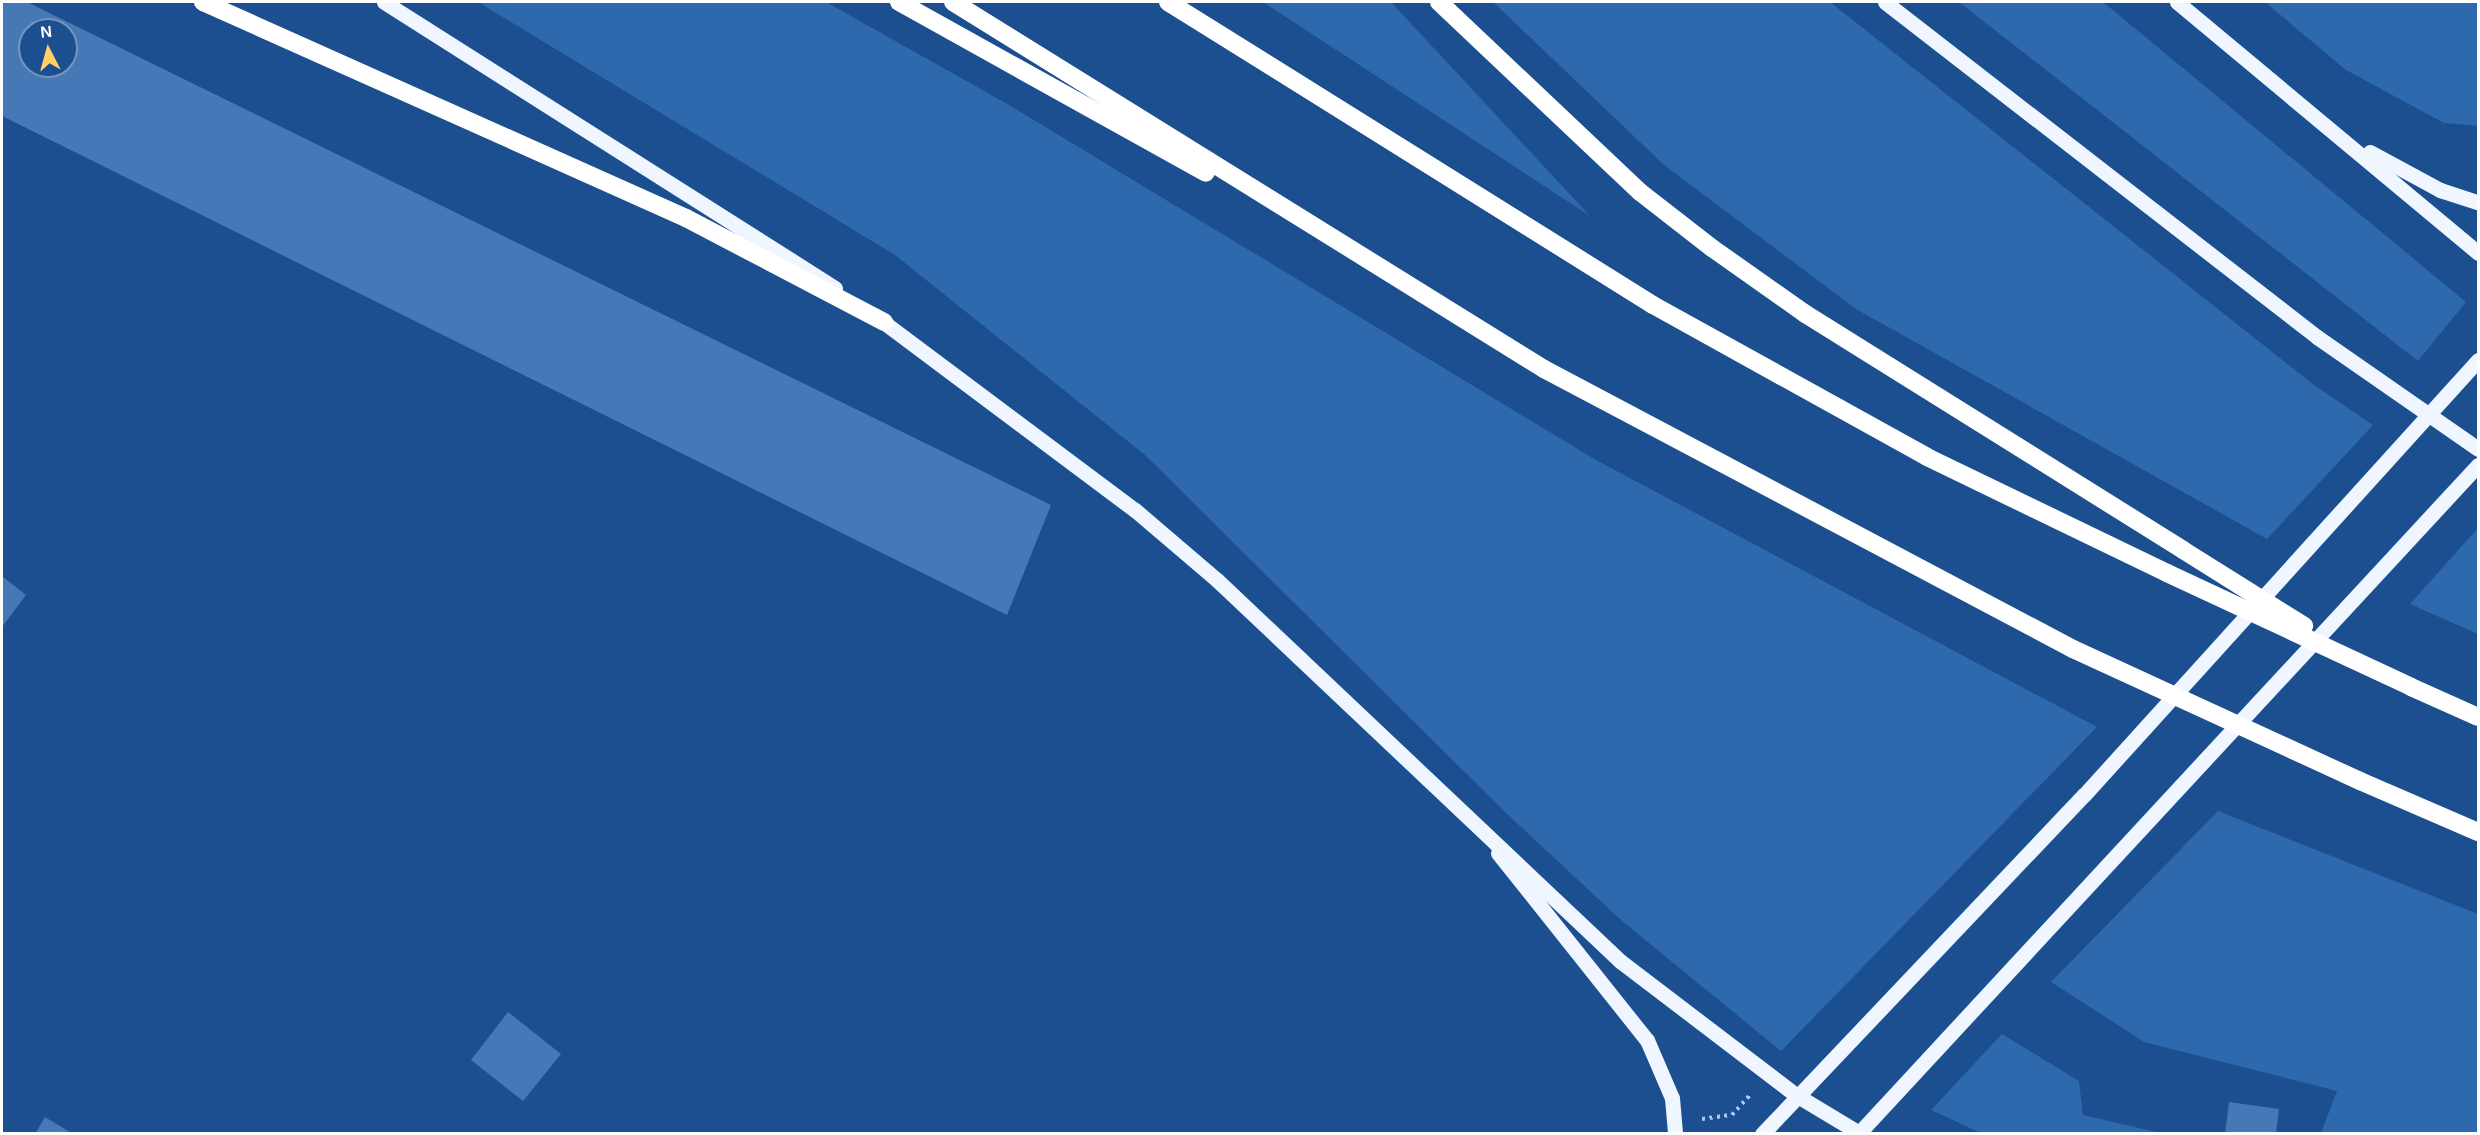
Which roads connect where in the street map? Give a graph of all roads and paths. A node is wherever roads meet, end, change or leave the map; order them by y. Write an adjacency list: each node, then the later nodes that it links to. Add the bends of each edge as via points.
1 (202, 2): 13 (highway, via 686,218)
2 (384, 2): 13 (main road, via 638,159)
3 (899, 2): 12 (highway)
4 (953, 2): 12 (highway)
5 (1168, 2): 17 (highway, bridge, via 1653,304 1928,457)
6 (1439, 2): 17 (highway, bridge, via 1596,152 1712,248 1804,313)
7 (1885, 2): 15 (main road, bridge, via 2317,337)
8 (2177, 2): 9 (main road)
9 (2345, 140): 10 (main road, via 2440,190); 11 (main road)
10 (2478, 202)
11 (2478, 253)
12 (1413, 289): 20 (highway, bridge, via 1544,369 2073,648)
13 (884, 322): 19 (main road, via 1135,510)
14 (2478, 360): 22 (main road, via 2084,795)
15 (2478, 449)
16 (2478, 465): 24 (main road)
17 (2369, 667): 18 (highway, bridge)
18 (2478, 717)
19 (1458, 804): 21 (main road, via 1620,961); 23 (main road, via 1647,1040 1672,1098)
20 (2478, 832)
21 (1769, 1075): 22 (main road); 23 (path, via 1732,1115)
22 (1796, 1095): 24 (main road); 25 (main road)
23 (1675, 1128)
24 (1859, 1133)
25 (1762, 1134)

